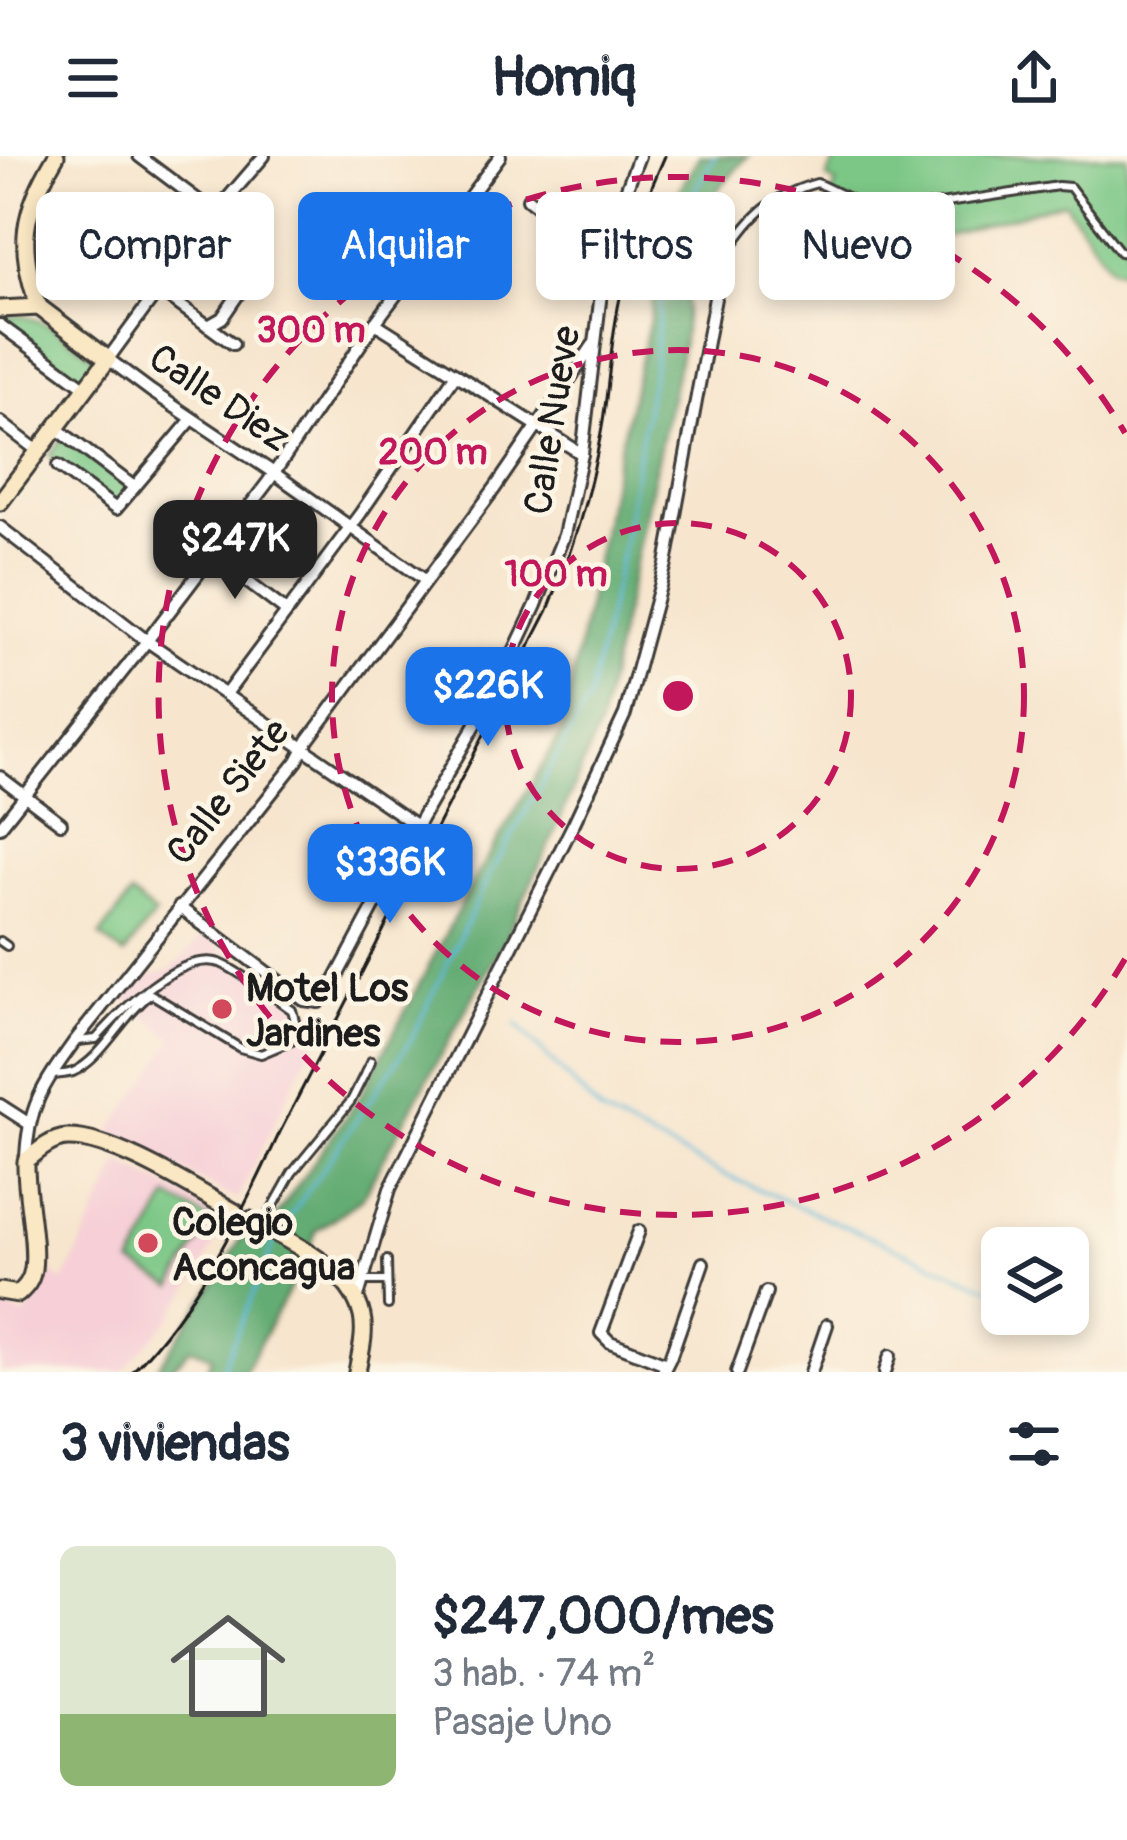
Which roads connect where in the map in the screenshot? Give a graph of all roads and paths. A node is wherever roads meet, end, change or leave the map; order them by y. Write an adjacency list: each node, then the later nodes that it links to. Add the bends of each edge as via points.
1 (56, 156): 18 (street, via 26,232 26,270)
2 (139, 156): 6 (street)
3 (264, 156): 7 (street)
4 (500, 156): 20 (street)
5 (639, 156): 8 (street, Calle Nueve)
6 (187, 192)
7 (233, 192)
8 (625, 192)
9 (528, 199): 10 (street)
10 (536, 205)
11 (735, 241): 12 (lane, via 751,218 817,183 872,218 1058,186 1070,188)
12 (1127, 253)
13 (152, 300): 25 (street)
14 (179, 300): 22 (street)
15 (234, 300): 22 (street)
16 (600, 300): 23 (street, Calle Nueve)
17 (715, 300): 62 (street, via 666,564 625,714 391,1189)
18 (39, 307): 19 (street); 25 (street, Calle Diez)
19 (0, 309)
20 (375, 323): 26 (street); 35 (street)
21 (0, 325): 27 (street)
22 (208, 326): 24 (street)
23 (595, 342): 30 (street, Calle Siete); 33 (street, Calle Nueve)
24 (233, 344)
25 (108, 359): 27 (street); 28 (street, Calle Diez)
26 (456, 374): 30 (street); 39 (street)
27 (86, 388): 31 (street)
28 (192, 419): 35 (street, Calle Diez); 36 (street)
29 (0, 422): 32 (street)
30 (539, 426): 33 (street); 41 (street, Calle Siete)
31 (56, 428): 32 (street); 36 (street)
32 (38, 451): 37 (street)
33 (582, 454): 49 (street, Calle Nueve, via 564,535 536,605)
34 (58, 466): 36 (street, via 116,509)
35 (274, 473): 39 (street, Calle Diez); 40 (street)
36 (134, 487)
37 (0, 502)
38 (0, 527): 43 (street)
39 (350, 527): 41 (street, Calle Diez); 42 (street)
40 (212, 555): 42 (street); 43 (street)
41 (425, 580): 45 (street, Calle Siete)
42 (286, 611): 44 (street)
43 (147, 641): 44 (street); 47 (street)
44 (226, 694): 45 (street)
45 (303, 749): 49 (street); 51 (street, Calle Siete)
46 (0, 777): 47 (street)
47 (24, 797): 48 (street); 50 (street)
48 (61, 823)
49 (417, 826): 51 (street, Calle Nueve, via 323,1000 304,1000)
50 (0, 827)
51 (179, 907): 52 (street, Calle Siete)
52 (74, 1042): 54 (street, Calle Siete); 54 (lane, via 96,1040 131,1000 193,962 220,964 274,998 292,1010 297,1028 292,1041 261,1054 151,994 95,1055)
53 (370, 1061): 58 (lane, via 351,1101)
54 (50, 1076): 56 (street, Calle Siete)
55 (0, 1105): 56 (street)
56 (28, 1123): 57 (street, Calle Siete)
57 (26, 1161): 58 (street, via 51,1142 85,1141 123,1152); 64 (street, Calle Siete, via 33,1268 18,1294)
58 (249, 1220): 66 (street, via 316,1257)
59 (639, 1232): 70 (street, via 601,1333)
60 (387, 1260): 63 (lane)
61 (703, 1263): 70 (street)
62 (362, 1281): 63 (lane); 66 (street)
63 (387, 1281): 67 (lane)
64 (0, 1291)
65 (766, 1292): 72 (street)
66 (357, 1300): 71 (street, via 364,1330)
67 (388, 1305)
68 (827, 1325): 73 (street)
69 (890, 1356): 74 (street)
70 (664, 1368)
71 (357, 1372)
72 (737, 1372)
73 (811, 1372)
74 (885, 1372)

